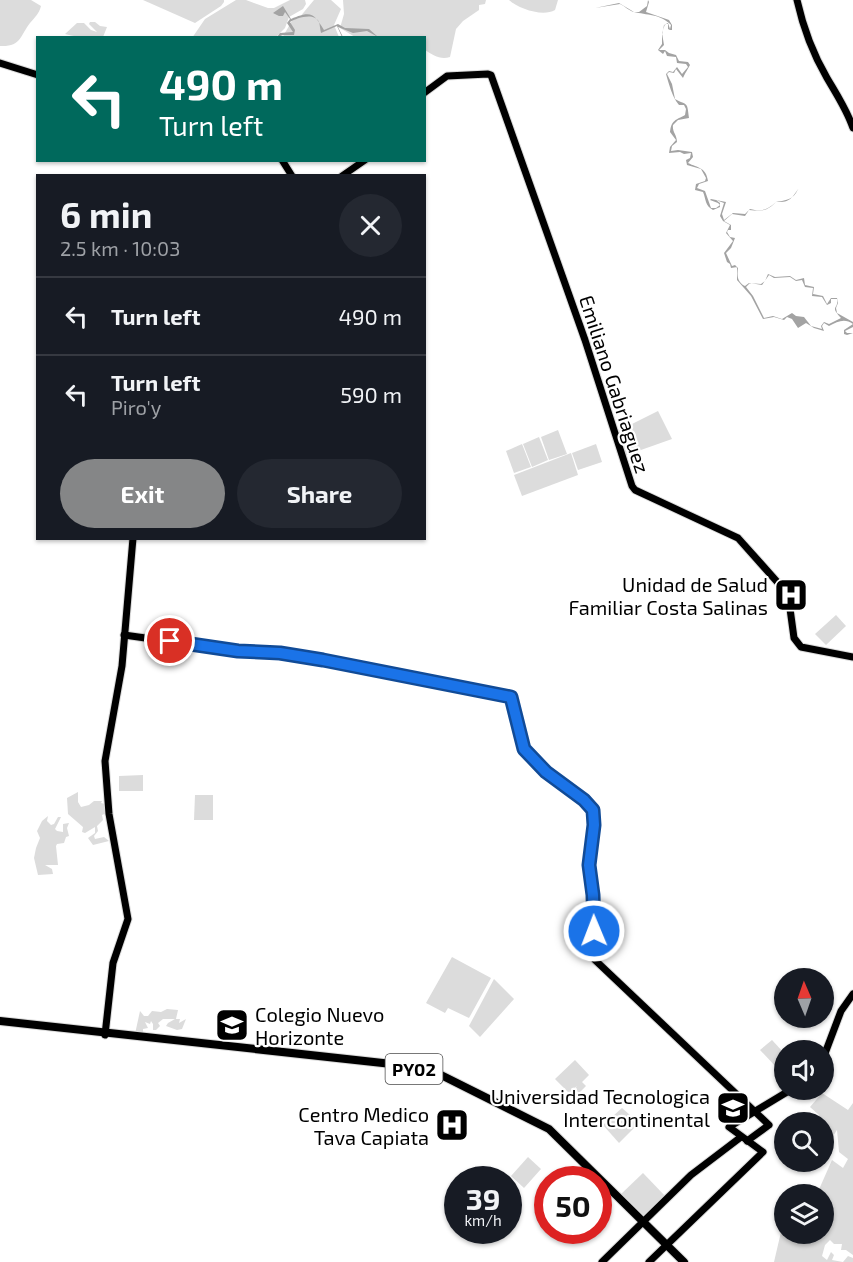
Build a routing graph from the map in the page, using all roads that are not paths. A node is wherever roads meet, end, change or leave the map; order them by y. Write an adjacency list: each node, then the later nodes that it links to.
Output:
1 (797, 0): 5 (main road)
2 (0, 63): 3 (main road)
3 (36, 74)
4 (426, 92): 10 (main road, Emiliano Gabriaguez)
5 (853, 128)
6 (362, 162): 7 (main road)
7 (345, 174)
8 (133, 540): 9 (main road)
9 (124, 635): 13 (main road); 16 (main road)
10 (853, 657)
11 (853, 994): 14 (main road)
12 (0, 1022): 13 (highway, PY02)
13 (105, 1034): 18 (highway, PY02); 20 (highway, PY02)
14 (830, 1040)
15 (774, 1099): 16 (main road)
16 (754, 1110): 17 (main road); 17 (main road)
17 (744, 1139): 20 (main road); 21 (main road)
18 (585, 1166)
19 (612, 1193): 20 (highway, PY02)
20 (643, 1223): 21 (highway, PY02); 22 (main road)
21 (666, 1246): 23 (main road); 24 (highway, PY02)
22 (603, 1262)
23 (649, 1262)
24 (682, 1262)

